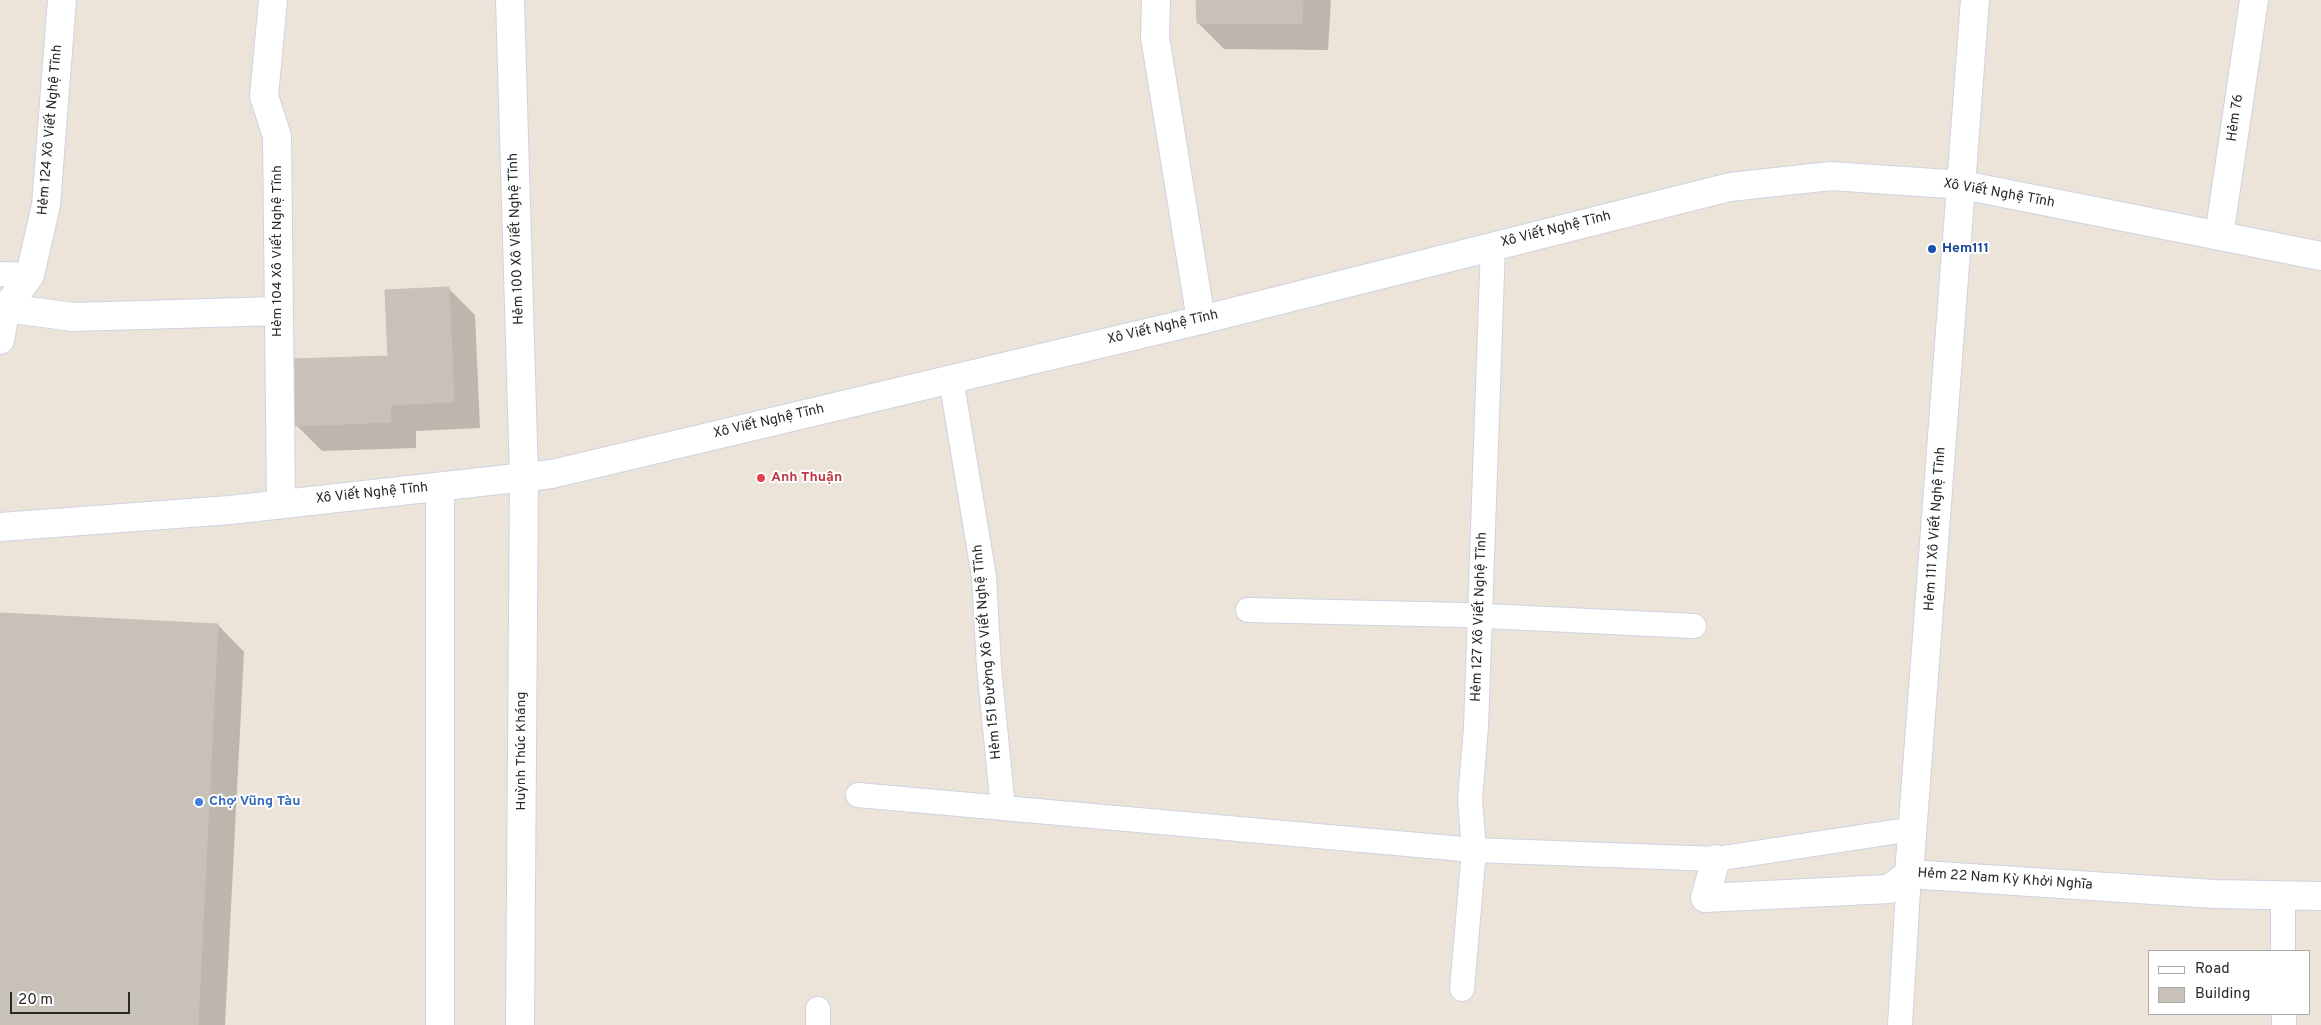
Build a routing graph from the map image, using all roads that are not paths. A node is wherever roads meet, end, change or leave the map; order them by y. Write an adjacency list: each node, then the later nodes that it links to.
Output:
1 (62, 0): 12 (street, Hẻm 124 Xô Viết Nghệ Tĩnh)
2 (273, 0): 14 (street, Hẻm 104 Xô Viết Nghệ Tĩnh)
3 (510, 0): 18 (street, Hẻm 100 Xô Viết Nghệ Tĩnh)
4 (1156, 0): 15 (street)
5 (1975, 0): 7 (street, Hẻm 111 Xô Viết Nghệ Tĩnh)
6 (2254, 0): 8 (street, Hẻm 76)
7 (1963, 185): 8 (street, Xô Viết Nghệ Tĩnh); 9 (street, Xô Viết Nghệ Tĩnh); 27 (street, Hẻm 111 Xô Viết Nghệ Tĩnh)
8 (2219, 236): 10 (street, Xô Viết Nghệ Tĩnh)
9 (1493, 245): 15 (street, Xô Viết Nghệ Tĩnh); 23 (lane, Hẻm 127 Xô Viết Nghệ Tĩnh)
10 (2321, 256)
11 (0, 274): 12 (lane)
12 (30, 275): 13 (street, Hẻm 124 Xô Viết Nghệ Tĩnh)
13 (6, 308): 14 (street); 16 (street, Hẻm 124 Xô Viết Nghệ Tĩnh)
14 (278, 311): 20 (street, Hẻm 104 Xô Viết Nghệ Tĩnh)
15 (1201, 320): 17 (street, Xô Viết Nghệ Tĩnh)
16 (0, 340)
17 (951, 379): 18 (street, Xô Viết Nghệ Tĩnh); 26 (lane, Hẻm 151 Đường Xô Viết Nghệ Tĩnh)
18 (524, 477): 19 (street, Xô Viết Nghệ Tĩnh); 36 (street, Huỳnh Thúc Kháng)
19 (440, 487): 20 (street, Xô Viết Nghệ Tĩnh); 35 (street)
20 (281, 504): 21 (street, Xô Viết Nghệ Tĩnh)
21 (0, 528)
22 (1248, 610): 23 (lane)
23 (1480, 616): 24 (lane); 28 (lane, Hẻm 127 Xô Viết Nghệ Tĩnh)
24 (1694, 626)
25 (858, 795): 26 (lane)
26 (1003, 808): 28 (lane)
27 (1913, 829): 29 (lane); 30 (street, Hẻm 111 Xô Viết Nghệ Tĩnh)
28 (1474, 850): 29 (lane); 34 (lane, Hẻm 127 Xô Viết Nghệ Tĩnh)
29 (1716, 859): 30 (street, Hẻm 22 Nam Kỳ Khởi Nghĩa)
30 (1909, 874): 31 (street, Hẻm 22 Nam Kỳ Khởi Nghĩa); 37 (lane)
31 (2283, 895): 32 (street, Hẻm 22 Nam Kỳ Khởi Nghĩa); 33 (lane)
32 (2321, 896)
33 (2283, 950)
34 (1462, 989)
35 (440, 1025)
36 (520, 1025)
37 (1900, 1025)

